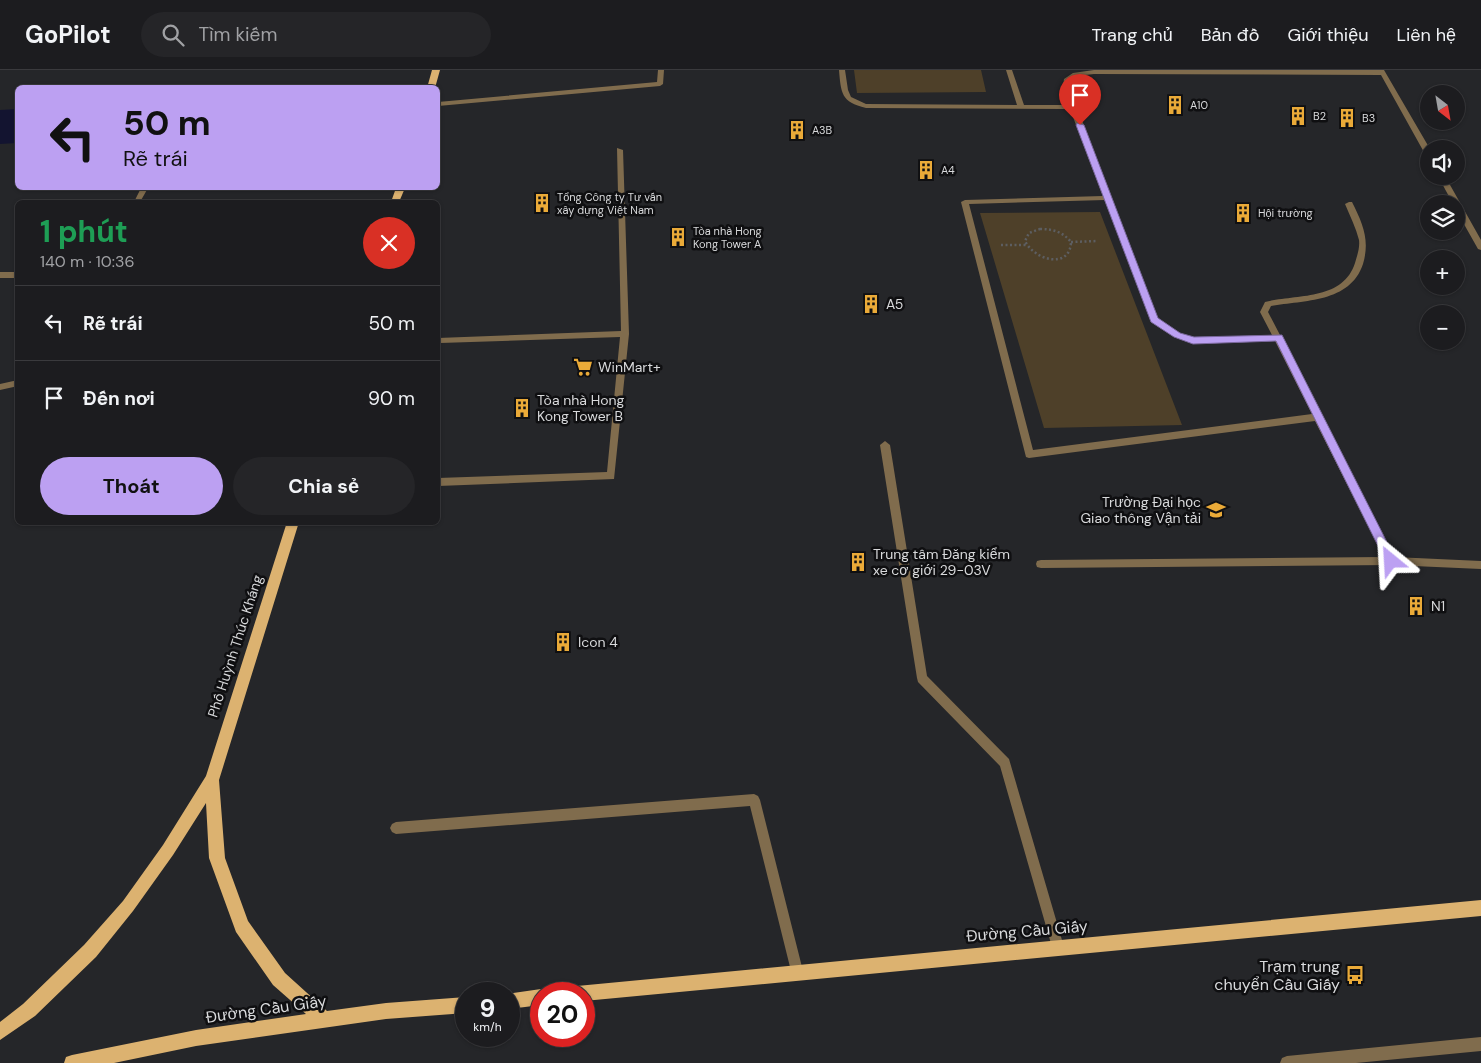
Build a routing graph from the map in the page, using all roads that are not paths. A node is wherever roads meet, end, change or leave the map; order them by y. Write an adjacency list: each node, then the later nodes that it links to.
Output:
1 (436, 70): 6 (main road)
2 (661, 70): 7 (lane)
3 (842, 70): 8 (lane)
4 (1009, 70): 8 (lane)
5 (1382, 71): 9 (lane); 10 (lane)
6 (432, 85)
7 (440, 104)
8 (1021, 106): 9 (lane)
9 (1073, 107): 13 (lane)
10 (1421, 140)
11 (619, 150): 18 (lane)
12 (1446, 185): 15 (lane)
13 (1106, 198): 19 (lane); 23 (lane)
14 (1349, 204): 19 (lane)
15 (1481, 247)
16 (15, 274): 17 (lane)
17 (0, 275)
18 (625, 334): 20 (lane); 25 (lane)
19 (1278, 338): 23 (lane)
20 (440, 342)
21 (15, 384): 22 (lane)
22 (0, 387)
23 (1319, 417): 27 (lane)
24 (884, 445): 33 (lane)
25 (440, 482)
26 (292, 525): 30 (main road, Phố Huỳnh Thúc Kháng)
27 (1391, 561): 28 (lane); 29 (lane)
28 (1041, 564)
29 (1481, 565)
30 (212, 780): 37 (main road, Phố Huỳnh Thúc Kháng); 38 (main road, Phố Huỳnh Thúc Kháng)
31 (396, 828): 34 (lane)
32 (1481, 908): 33 (main road, Đường Cầu Giấy)
33 (1058, 946): 34 (main road, Đường Cầu Giấy)
34 (797, 971): 35 (main road, Đường Cầu Giấy)
35 (595, 992)
36 (455, 1006): 37 (main road, Đường Cầu Giấy)
37 (325, 1020): 40 (main road, Đường Cầu Giấy)
38 (0, 1032)
39 (1481, 1044): 41 (lane)
40 (72, 1063)
41 (1287, 1063)

